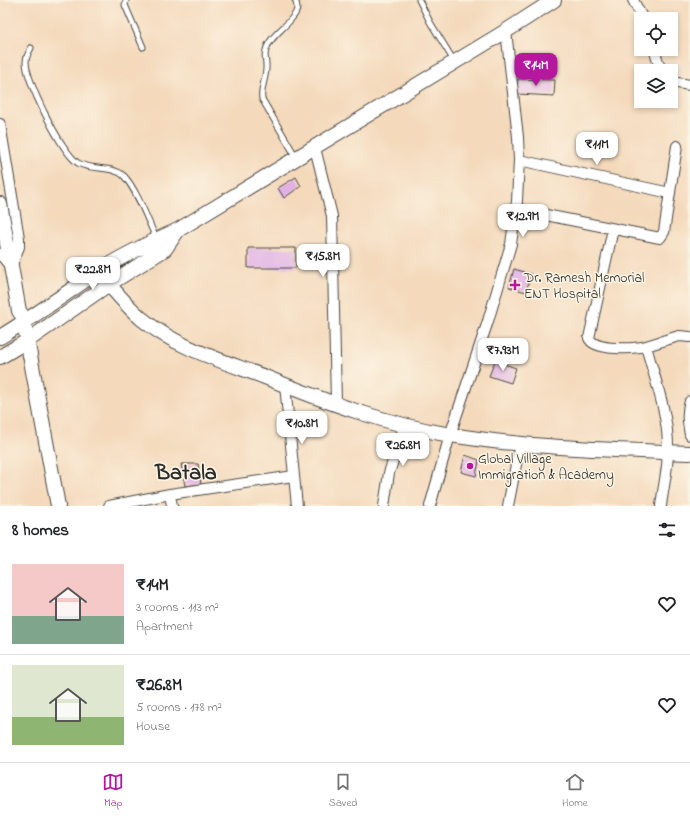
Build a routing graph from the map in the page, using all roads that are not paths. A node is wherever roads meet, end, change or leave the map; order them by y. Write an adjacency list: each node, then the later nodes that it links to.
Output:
1 (126, 0): 8 (lane)
2 (295, 0): 16 (lane)
3 (419, 0): 10 (lane)
4 (554, 0): 7 (main road)
5 (633, 0): 6 (street)
6 (639, 12)
7 (506, 31): 10 (main road); 17 (street)
8 (143, 47)
9 (31, 48): 23 (lane)
10 (454, 62): 16 (main road)
11 (678, 83): 12 (street)
12 (690, 85)
13 (0, 124): 25 (street)
14 (677, 146): 18 (street)
15 (316, 152): 36 (street)
16 (296, 158): 22 (main road)
17 (519, 160): 18 (street); 20 (street)
18 (670, 193): 21 (street)
19 (0, 204): 25 (main road)
20 (516, 209): 21 (street); 38 (street)
21 (613, 229): 32 (street)
22 (178, 230): 23 (main road); 27 (main road)
23 (156, 239): 26 (main road)
24 (0, 254): 25 (street)
25 (12, 267): 28 (main road)
26 (98, 272): 27 (main road); 28 (main road)
27 (109, 284): 31 (main road); 34 (main road)
28 (20, 320): 29 (main road); 31 (main road)
29 (0, 337)
30 (690, 337): 32 (street)
31 (24, 343): 33 (main road); 45 (main road); 46 (main road)
32 (646, 346): 41 (street)
33 (0, 357)
34 (285, 385): 36 (main road); 43 (street)
35 (690, 401): 39 (street)
36 (336, 403): 37 (main road)
37 (405, 424): 38 (main road); 50 (street)
38 (450, 435): 40 (main road); 51 (street)
39 (690, 435)
40 (520, 444): 41 (main road); 52 (street)
41 (668, 452): 42 (main road); 53 (street)
42 (690, 453)
43 (294, 476): 44 (street); 49 (street)
44 (170, 494): 47 (street); 48 (street)
45 (50, 506)
46 (58, 506)
47 (109, 506)
48 (172, 506)
49 (297, 506)
50 (384, 506)
51 (430, 506)
52 (508, 506)
53 (661, 506)

